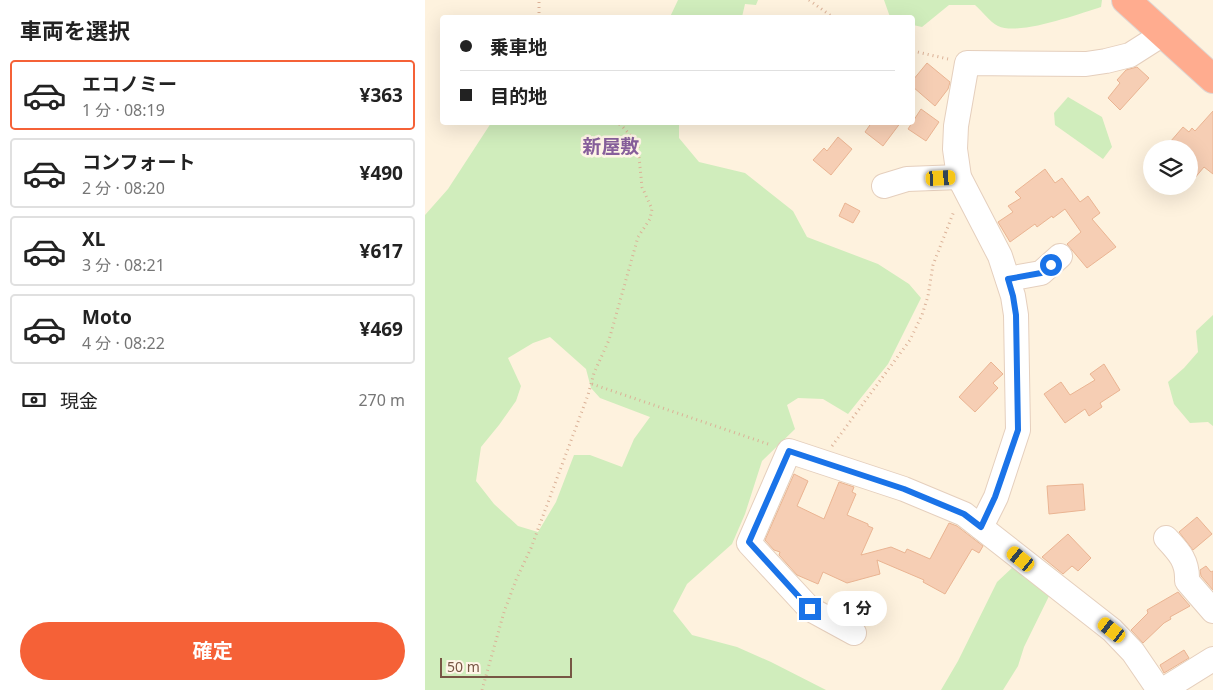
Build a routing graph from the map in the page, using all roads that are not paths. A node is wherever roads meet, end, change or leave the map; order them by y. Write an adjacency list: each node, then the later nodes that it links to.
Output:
1 (1126, 0): 2 (highway)
2 (1163, 34): 3 (highway); 4 (street)
3 (1213, 79)
4 (960, 180): 5 (street); 7 (street)
5 (884, 186)
6 (1060, 256): 7 (street)
7 (1008, 279): 8 (street)
8 (981, 527): 11 (street); 13 (street)
9 (1166, 538): 10 (street)
10 (1213, 611)
11 (854, 633)
12 (1213, 660): 14 (street)
13 (1159, 690)
14 (1163, 690)

